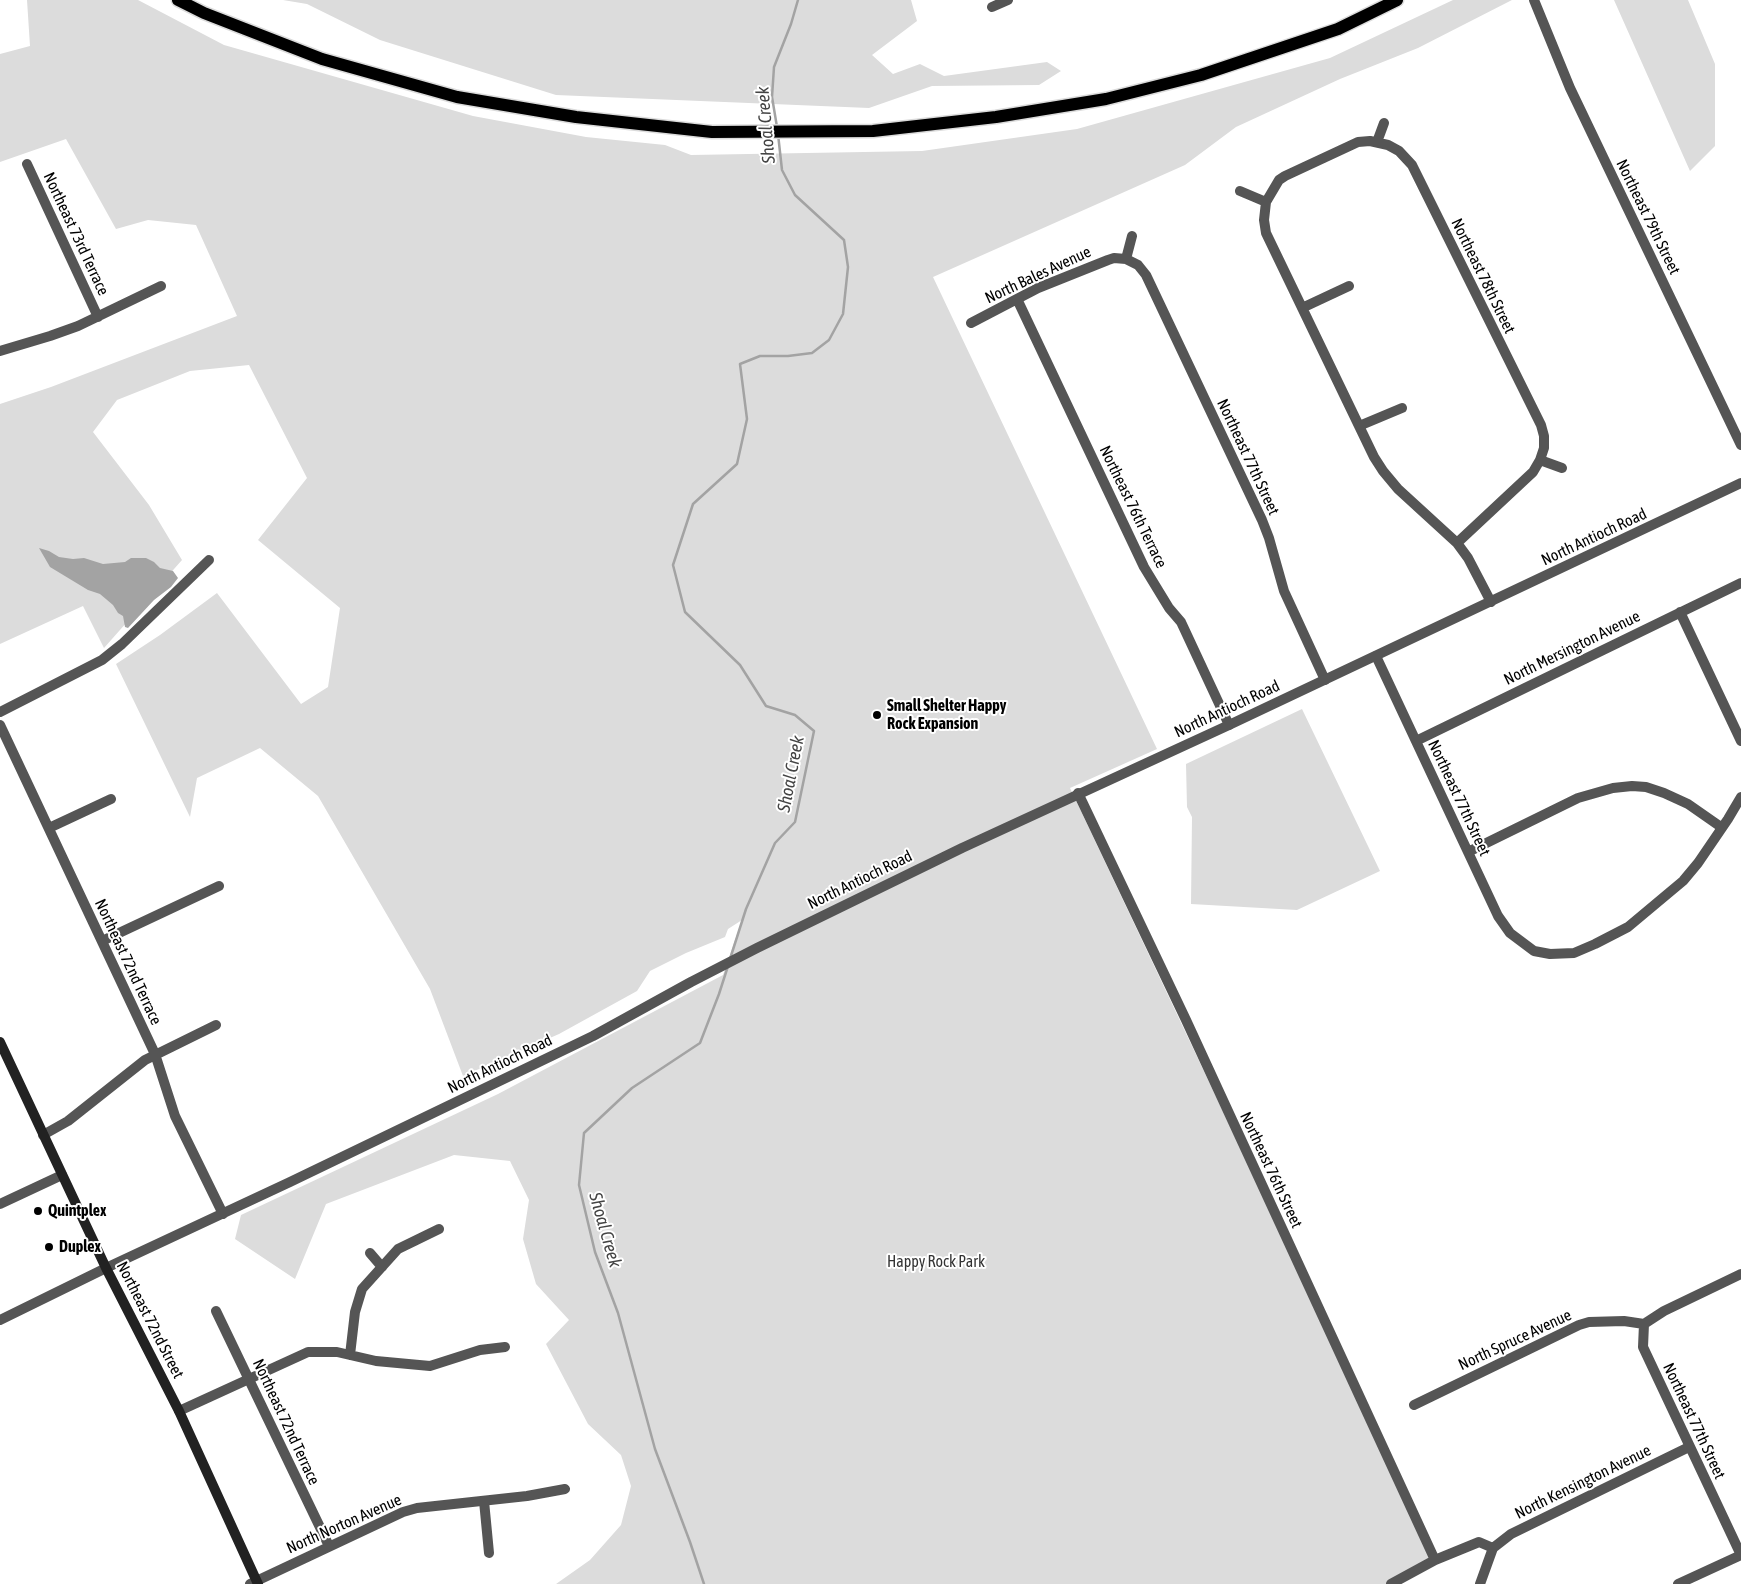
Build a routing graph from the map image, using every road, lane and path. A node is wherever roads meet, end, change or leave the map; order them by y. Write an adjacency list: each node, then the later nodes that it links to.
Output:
1 (178, 0): 3 (main road)
2 (1008, 0): 5 (street)
3 (1397, 0)
4 (1534, 0): 22 (street, Northeast 79th Street)
5 (992, 7)
6 (1384, 123): 7 (street)
7 (1377, 142): 10 (street, Northeast 78th Street); 23 (street, Northeast 78th Street)
8 (27, 164): 17 (street, Northeast 73rd Terrace)
9 (1240, 191): 10 (street)
10 (1266, 202): 16 (street)
11 (1132, 236): 12 (street)
12 (1126, 259): 15 (street, North Bales Avenue); 32 (street, Northeast 77th Street)
13 (161, 286): 17 (street)
14 (1349, 286): 16 (street)
15 (1017, 299): 18 (street, North Bales Avenue); 35 (street, Northeast 76th Terrace)
16 (1302, 308): 21 (street)
17 (98, 317): 19 (street)
18 (971, 323)
19 (0, 351)
20 (1402, 408): 21 (street)
21 (1359, 426): 26 (street)
22 (1741, 445)
23 (1540, 460): 24 (street); 26 (street, Northeast 78th Street)
24 (1562, 468)
25 (1741, 483): 29 (street, North Antioch Road)
26 (1457, 543): 29 (street)
27 (210, 560): 33 (street)
28 (1741, 583): 30 (street, North Mersington Avenue)
29 (1491, 602): 31 (street, North Antioch Road)
30 (1680, 612): 36 (street, North Mersington Avenue); 37 (street)
31 (1376, 656): 32 (street, North Antioch Road); 36 (street, Northeast 77th Street)
32 (1325, 680): 35 (street, North Antioch Road)
33 (0, 712)
34 (0, 725): 41 (street, Northeast 72nd Terrace)
35 (1229, 725): 38 (street, North Antioch Road)
36 (1416, 741): 43 (street, Northeast 77th Street)
37 (1741, 741)
38 (1078, 793): 52 (street, North Antioch Road); 73 (street, Northeast 76th Street)
39 (1741, 797): 42 (street)
40 (111, 799): 41 (street)
41 (49, 828): 45 (street, Northeast 72nd Terrace)
42 (1721, 828): 43 (street); 43 (street, Northeast 77th Street)
43 (1468, 852)
44 (219, 886): 45 (street)
45 (102, 941): 48 (street, Northeast 72nd Terrace)
46 (216, 1025): 48 (street)
47 (0, 1042): 49 (main road, Northeast 72nd Street)
48 (155, 1054): 49 (street); 52 (street, Northeast 72nd Terrace)
49 (43, 1135): 50 (main road, Northeast 72nd Street)
50 (62, 1175): 51 (street); 56 (main road, Northeast 72nd Street)
51 (0, 1204)
52 (222, 1214): 56 (street, North Antioch Road)
53 (440, 1229): 55 (street)
54 (370, 1253): 55 (street)
55 (382, 1267): 62 (street)
56 (106, 1268): 59 (street, North Antioch Road); 65 (main road, Northeast 72nd Street)
57 (1741, 1274): 60 (street)
58 (216, 1311): 63 (street, Northeast 72nd Terrace)
59 (0, 1320)
60 (1644, 1324): 64 (street, North Spruce Avenue); 66 (street, Northeast 77th Street)
61 (505, 1346): 62 (street)
62 (350, 1355): 63 (street)
63 (249, 1378): 65 (street); 69 (street, Northeast 72nd Terrace)
64 (1414, 1404)
65 (179, 1411): 74 (main road, Northeast 72nd Street)
66 (1689, 1447): 70 (street, North Kensington Avenue); 72 (street, Northeast 77th Street)
67 (565, 1489): 68 (street, North Norton Avenue)
68 (484, 1501): 69 (street, North Norton Avenue); 71 (street)
69 (328, 1546): 74 (street, North Norton Avenue)
70 (1492, 1548): 73 (street); 76 (street)
71 (489, 1553)
72 (1741, 1555): 77 (street)
73 (1435, 1560): 75 (street)
74 (254, 1583)
75 (1390, 1584)
76 (1480, 1584)
77 (1678, 1584)

